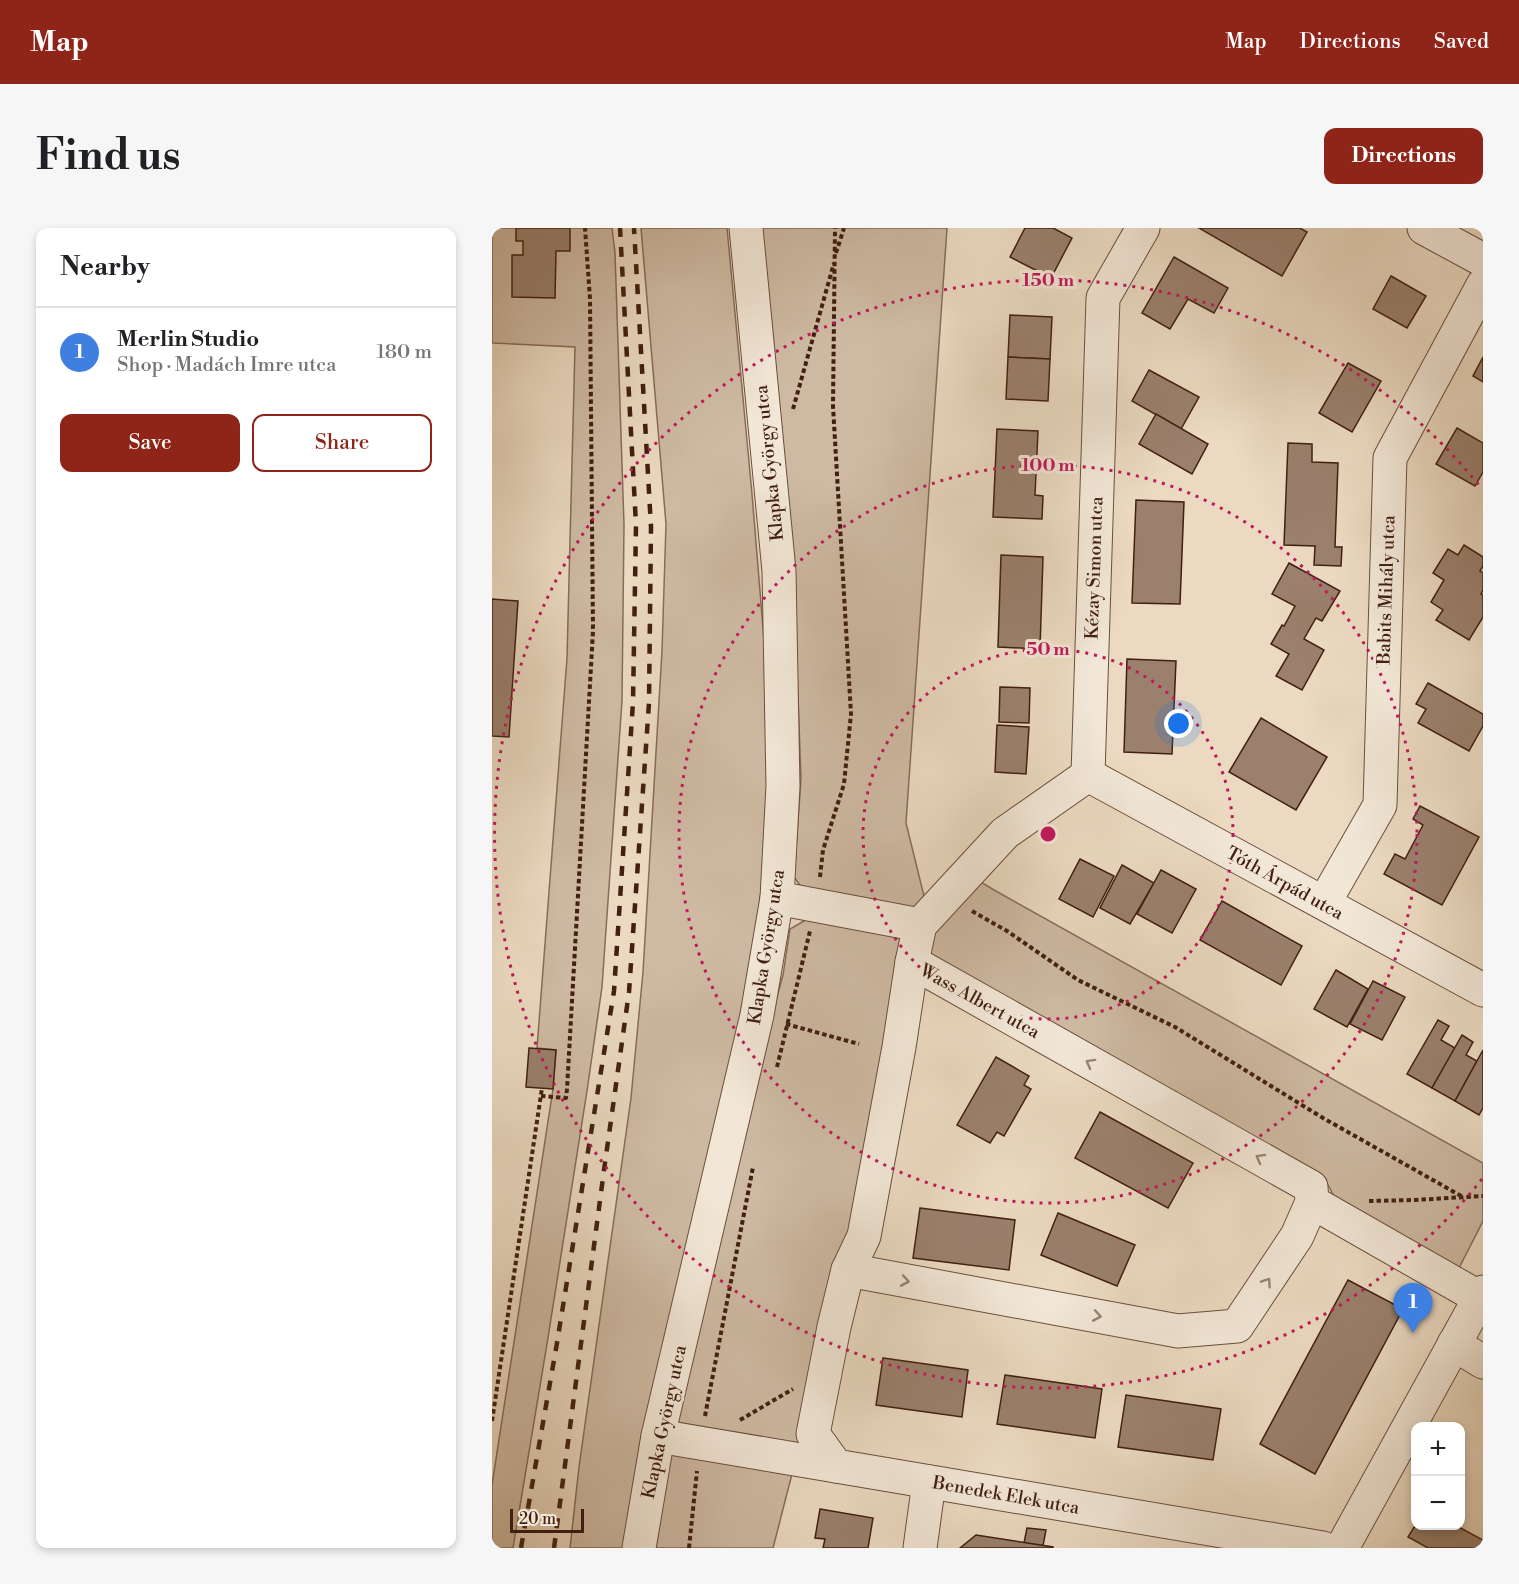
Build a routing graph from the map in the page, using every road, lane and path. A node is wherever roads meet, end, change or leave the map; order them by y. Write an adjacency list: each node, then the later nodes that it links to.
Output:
1 (585, 228): 19 (path)
2 (746, 228): 11 (street, Klapka György utca)
3 (844, 228): 8 (path)
4 (1143, 228): 9 (street, Kézay Simon utca)
5 (1425, 228): 6 (street)
6 (1483, 260)
7 (1483, 285): 12 (street, Babits Mihály utca)
8 (790, 419)
9 (1088, 775): 10 (street); 12 (street, Tóth Árpád utca)
10 (946, 897): 13 (street); 21 (path)
11 (777, 898): 13 (street); 16 (street, Klapka György utca)
12 (1324, 903): 15 (street, Tóth Árpád utca)
13 (920, 925): 14 (street)
14 (912, 962): 23 (street, Wass Albert utca, one-way to 14); 24 (street, Wass Albert utca)
15 (1483, 990)
16 (757, 1015): 17 (path); 31 (street, Klapka György utca)
17 (859, 1044)
18 (542, 1088): 19 (path)
19 (540, 1096): 29 (path)
20 (1483, 1196): 21 (path)
21 (1463, 1197): 22 (path)
22 (1369, 1201)
23 (1312, 1202): 24 (street, one-way to 23); 25 (street, Wass Albert utca)
24 (848, 1270): 28 (street, Wass Albert utca)
25 (1481, 1295): 26 (street)
26 (1454, 1344): 27 (street); 37 (street)
27 (1483, 1362)
28 (825, 1371): 30 (path); 32 (street)
29 (492, 1421)
30 (738, 1421)
31 (658, 1436): 32 (street, Benedek Elek utca); 34 (street, Klapka György utca)
32 (836, 1466): 33 (street, Benedek Elek utca)
33 (929, 1482): 35 (street); 36 (street, Benedek Elek utca)
34 (639, 1548)
35 (920, 1548)
36 (1323, 1548)
37 (1342, 1548)

